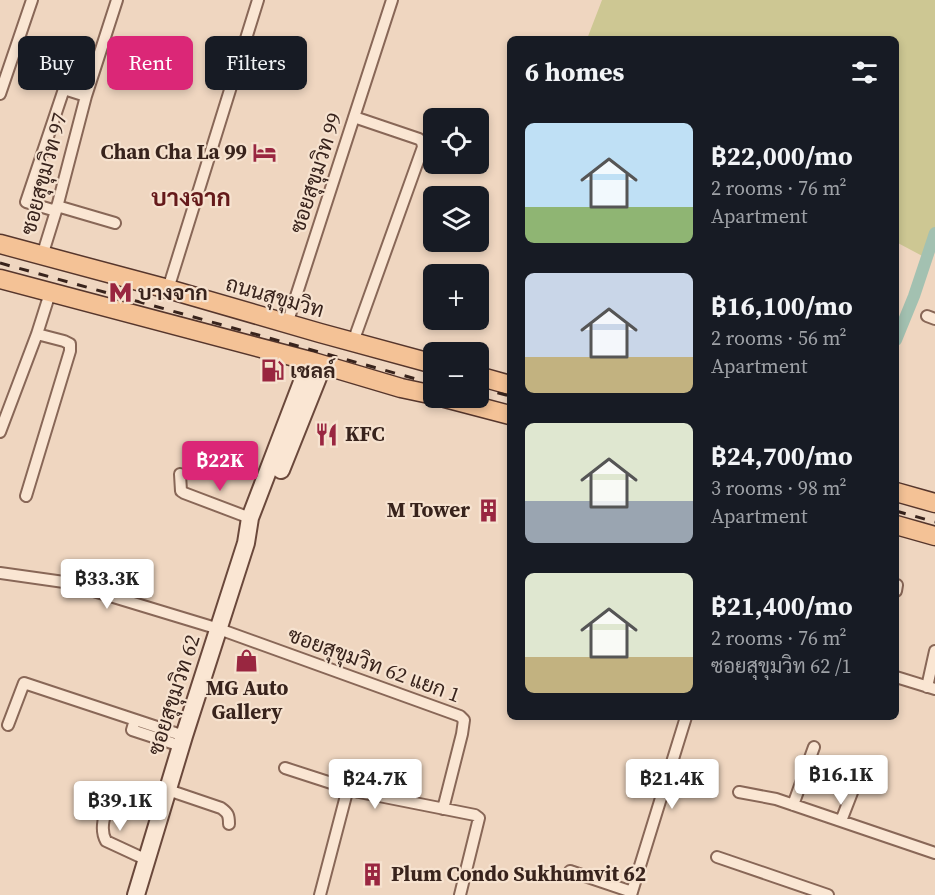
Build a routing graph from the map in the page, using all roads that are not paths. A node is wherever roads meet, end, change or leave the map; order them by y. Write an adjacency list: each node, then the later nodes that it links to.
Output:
1 (32, 0): 5 (street)
2 (117, 0): 6 (street, ซอยสุขุมวิท 97)
3 (258, 0): 13 (street)
4 (392, 0): 7 (street, ซอยสุขุมวิท 99)
5 (0, 94)
6 (86, 96): 8 (street, ซอยสุขุมวิท 97); 8 (street)
7 (354, 117): 15 (street, ซอยสุขุมวิท 99); 18 (street)
8 (56, 209): 9 (street); 11 (street, ซอยสุขุมวิท 97)
9 (115, 223)
10 (0, 244): 11 (main road, ถนนสุขุมวิท)
11 (42, 256): 13 (main road, ถนนสุขุมวิท)
12 (0, 279): 14 (main road)
13 (168, 289): 15 (main road, ถนนสุขุมวิท)
14 (50, 293): 16 (street); 20 (main road)
15 (287, 324): 17 (main road, ถนนสุขุมวิท)
16 (38, 334): 26 (street); 29 (street)
17 (326, 335): 18 (main road, ถนนสุขุมวิท); 20 (main road)
18 (353, 342): 19 (main road, ถนนสุขุมวิท)
19 (423, 361)
20 (317, 363): 23 (main road); 31 (street, ซอยสุขุมวิท 62); 34 (street, ซอยสุขุมวิท 62)
21 (489, 379): 22 (main road)
22 (507, 384)
23 (423, 393)
24 (483, 408): 25 (main road)
25 (507, 414)
26 (0, 432)
27 (180, 474): 31 (street)
28 (899, 493): 30 (main road)
29 (26, 496)
30 (935, 503)
31 (250, 518): 34 (street, ซอยสุขุมวิท 62)
32 (899, 526): 33 (main road)
33 (935, 536)
34 (246, 543): 36 (street, ซอยสุขุมวิท 62)
35 (0, 573): 36 (street)
36 (219, 628): 42 (street, ซอยสุขุมวิท 62); 51 (street, ซอยสุขุมวิท 62 แยก 1)
37 (935, 651): 39 (street)
38 (899, 678): 39 (street)
39 (931, 688)
40 (685, 720): 58 (street)
41 (8, 724): 42 (street)
42 (182, 741): 47 (street, ซอยสุขุมวิท 62)
43 (814, 747): 50 (street)
44 (285, 768): 46 (street)
45 (858, 777): 52 (street)
46 (348, 789): 51 (street); 60 (street)
47 (168, 790): 53 (street); 56 (street, ซอยสุขุมวิท 62)
48 (739, 792): 50 (street)
49 (112, 794): 56 (street)
50 (793, 805): 52 (street)
51 (443, 809): 61 (street)
52 (841, 821): 54 (street)
53 (229, 824)
54 (935, 853)
55 (717, 857): 62 (street)
56 (147, 860): 59 (street, ซอยสุขุมวิท 62)
57 (570, 871): 58 (street)
58 (631, 893)
59 (136, 895)
60 (320, 895)
61 (460, 895)
62 (828, 895)

